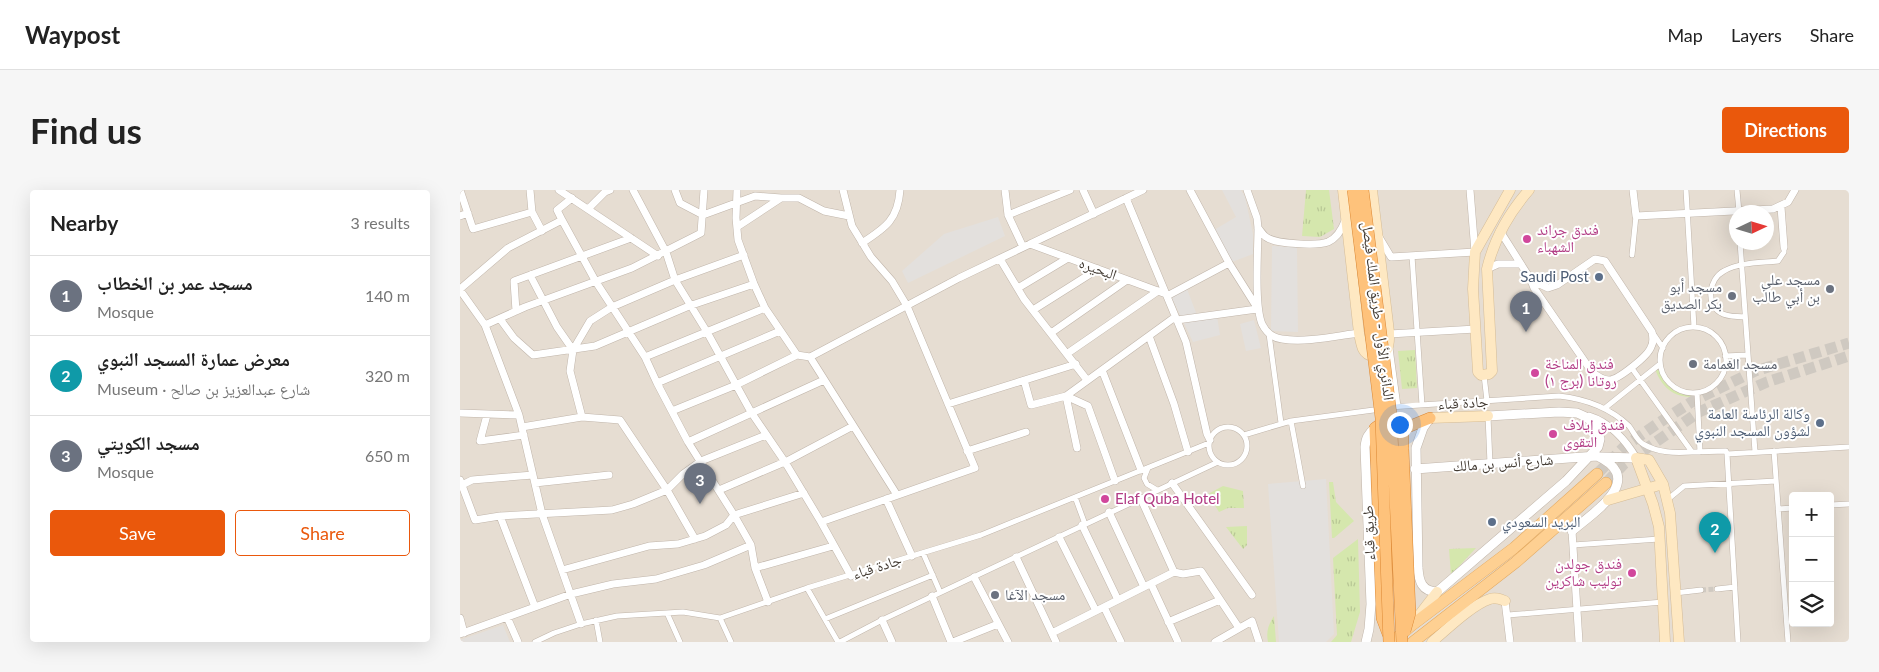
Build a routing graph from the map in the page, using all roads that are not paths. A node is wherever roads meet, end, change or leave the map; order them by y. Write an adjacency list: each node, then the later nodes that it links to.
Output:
1 (460, 190): 40 (street)
2 (530, 190): 38 (street)
3 (559, 190): 29 (street)
4 (633, 190): 60 (street)
5 (674, 190): 42 (street)
6 (704, 190): 42 (street)
7 (736, 190): 33 (street)
8 (794, 190): 31 (street)
9 (843, 190): 46 (street)
10 (900, 190): 56 (street)
11 (1005, 190): 44 (street)
12 (1070, 190): 44 (street)
13 (1083, 190): 43 (street)
14 (1143, 190): 32 (street)
15 (1190, 190): 69 (street)
16 (1247, 190): 51 (street)
17 (1343, 190): 48 (main road)
18 (1353, 190): 259 (highway, الدائري الأول - طريق الملك فيصل, bridge)
19 (1363, 190): 259 (highway, الدائري الأول - طريق الملك فيصل, bridge)
20 (1372, 190): 54 (main road)
21 (1470, 190): 61 (street)
22 (1510, 190): 61 (main road)
23 (1528, 190): 53 (main road)
24 (1633, 190): 47 (street)
25 (1686, 190): 41 (street)
26 (1737, 190): 34 (street)
27 (1795, 190): 35 (street)
28 (607, 191): 36 (street)
29 (572, 198): 36 (street); 49 (street)
30 (781, 198): 31 (street); 33 (street); 50 (street)
31 (799, 198): 46 (street)
32 (1126, 198): 43 (street); 83 (street)
33 (736, 204): 42 (street); 50 (street)
34 (1738, 205)
35 (1780, 207): 37 (street); 58 (street)
36 (588, 208): 55 (street)
37 (1774, 209)
38 (532, 212): 40 (street); 52 (street)
39 (1729, 212): 41 (street)
40 (468, 213): 45 (street)
41 (1687, 213): 47 (street); 96 (street)
42 (703, 214): 60 (street)
43 (1094, 214): 57 (street)
44 (1008, 215): 57 (street)
45 (460, 216)
46 (849, 216): 56 (street)
47 (1636, 216): 63 (street)
48 (1346, 218): 51 (street); 103 (main road)
49 (562, 220): 52 (street); 64 (street)
50 (737, 227): 62 (street)
51 (1258, 228): 90 (street)
52 (542, 231): 81 (street)
53 (1500, 231): 70 (street); 73 (main road)
54 (1377, 235): 66 (street); 107 (main road)
55 (631, 238): 64 (street); 65 (street)
56 (862, 243): 86 (street)
57 (1027, 246): 67 (street, البحيره); 68 (street)
58 (1784, 247): 71 (street)
59 (1741, 250): 71 (street)
60 (666, 252): 65 (street); 75 (street)
61 (1475, 252): 66 (street); 97 (main road)
62 (744, 254): 75 (street); 79 (street)
63 (1632, 255)
64 (580, 256): 74 (street); 78 (street)
65 (658, 256): 78 (street)
66 (1412, 256): 104 (street)
67 (1068, 258): 72 (street, البحيره); 80 (street)
68 (1000, 259): 80 (street); 86 (street)
69 (1229, 263): 83 (street); 90 (street)
70 (1520, 264): 73 (street); 77 (street)
71 (1742, 265): 92 (street); 92 (street)
72 (1098, 269): 76 (street, البحيره); 89 (street)
73 (1487, 269): 121 (main road)
74 (530, 275): 84 (street); 91 (street)
75 (675, 280): 85 (street); 87 (street)
76 (1127, 280): 82 (street, البحيره); 102 (street)
77 (1531, 280): 101 (street); 119 (street)
78 (596, 282): 84 (street); 87 (street)
79 (754, 284): 85 (street); 88 (street)
80 (1018, 288): 89 (street)
81 (460, 290): 95 (street)
82 (1158, 291): 83 (street, البحيره); 110 (street)
83 (1166, 295): 94 (street)
84 (543, 301): 91 (street); 109 (street)
85 (690, 306): 98 (street); 100 (street)
86 (907, 306): 114 (street); 131 (street)
87 (612, 307): 98 (street); 109 (street)
88 (765, 308): 99 (street); 100 (street)
89 (1033, 310): 102 (street)
90 (1258, 310): 94 (street); 105 (street)
91 (516, 311): 93 (street)
92 (1744, 317): 112 (street)
93 (500, 319): 95 (street); 109 (street)
94 (1176, 319): 106 (street); 155 (street)
95 (485, 326): 140 (street)
96 (1694, 327): 108 (street); 115 (street)
97 (1476, 329): 104 (street); 121 (main road)
98 (628, 331): 109 (street); 116 (street)
99 (780, 331): 111 (street); 113 (street)
100 (707, 332): 113 (street); 116 (street)
101 (1652, 332): 108 (street); 119 (street)
102 (1052, 333): 110 (street)
103 (1359, 333): 105 (street); 107 (main road)
104 (1418, 333): 107 (street); 132 (street)
105 (1269, 334): 145 (street)
106 (1149, 336): 120 (street); 160 (street)
107 (1392, 337): 133 (street)
108 (1663, 348): 118 (street)
109 (572, 350): 142 (street)
110 (1068, 353): 117 (street)
111 (797, 355): 114 (street); 127 (street)
112 (1748, 355): 115 (street); 163 (street)
113 (720, 356): 126 (street); 127 (street)
114 (810, 356): 123 (street)
115 (1725, 356): 128 (street)
116 (645, 357): 126 (street)
117 (1076, 364): 124 (street); 125 (street)
118 (1660, 364): 122 (street); 128 (street)
119 (1631, 367): 122 (street)
120 (1102, 370): 125 (street); 172 (street)
121 (1484, 375): 130 (street)
122 (1640, 379): 134 (street); 161 (street)
123 (824, 380): 136 (street); 146 (street)
124 (1024, 380): 129 (street); 131 (street)
125 (1087, 380): 129 (street)
126 (657, 383): 135 (street)
127 (736, 385): 135 (street); 136 (street)
128 (1697, 393): 162 (street)
129 (1066, 396): 157 (street); 176 (street)
130 (1487, 401): 132 (street, جادة قباء); 134 (street, جادة قباء)
131 (948, 404): 158 (street)
132 (1422, 405): 133 (street, جادة قباء)
133 (1398, 406): 144 (street, جادة قباء)
134 (1605, 408): 161 (street, جادة قباء)
135 (672, 411): 154 (street)
136 (751, 412): 152 (street); 154 (street)
137 (460, 413): 139 (street)
138 (1577, 413): 141 (street); 165 (street); 166 (street)
139 (486, 415): 140 (street); 151 (street)
140 (519, 415): 147 (street)
141 (1488, 416): 143 (main road); 170 (street)
142 (582, 417): 147 (street); 186 (street)
143 (1430, 418): 149 (highway); 171 (street)
144 (1291, 421): 145 (street, جادة قباء); 184 (street)
145 (1281, 423): 153 (street, جادة قباء)
146 (853, 426): 168 (street); 190 (street)
147 (522, 427): 151 (street)
148 (1375, 428): 149 (highway); 259 (highway); 274 (street, طريق قباء)
149 (1403, 429): 259 (highway, bridge)
150 (1026, 432): 158 (street)
151 (524, 435): 174 (street)
152 (766, 435): 167 (street); 168 (street)
153 (1244, 435): 155 (street); 169 (street)
154 (688, 442): 167 (street)
155 (1210, 442): 160 (street, جادة قباء); 169 (street)
156 (1849, 447): 159 (street)
157 (1077, 448)
158 (967, 451): 190 (street)
159 (1774, 451): 163 (street); 177 (street)
160 (1188, 452): 172 (street, جادة قباء)
161 (1692, 452): 162 (street)
162 (1700, 452): 164 (street)
163 (1755, 452): 164 (street)
164 (1727, 454): 183 (street)
165 (1594, 457): 166 (street, شارع أنس بن مالك); 170 (street, شارع أنس بن مالك); 194 (street); 228 (street)
166 (1636, 458): 182 (main road); 185 (main road)
167 (701, 462): 186 (street); 187 (street)
168 (785, 462): 187 (street); 189 (street)
169 (1218, 462): 179 (street)
170 (1490, 464): 171 (street, شارع أنس بن مالك)
171 (1415, 468): 228 (street)
172 (1144, 469): 176 (street, جادة قباء); 188 (street)
173 (1597, 474): 255 (main road)
174 (533, 475): 178 (street); 181 (street)
175 (609, 475): 178 (street)
176 (1115, 481): 191 (street, جادة قباء)
177 (1776, 481): 183 (street); 199 (street)
178 (535, 483): 201 (street)
179 (1172, 483): 188 (street); 231 (street)
180 (1606, 483): 251 (main road)
181 (460, 484): 203 (street)
182 (1663, 484): 185 (main road); 195 (main road)
183 (1729, 484): 195 (street); 223 (street)
184 (1303, 486)
185 (1648, 488): 194 (main road); 209 (main road)
186 (667, 490): 201 (street); 208 (street)
187 (719, 490): 202 (street)
188 (1157, 490): 193 (street)
189 (804, 493): 202 (street); 204 (street)
190 (897, 495): 192 (street)
191 (1075, 497): 205 (street); 213 (street, جادة قباء)
192 (886, 499): 204 (street); 214 (street)
193 (1141, 499): 200 (street); 218 (street)
194 (1608, 500): 206 (street)
195 (1667, 500): 229 (main road)
196 (1849, 504): 197 (street)
197 (1834, 505)
198 (1789, 508): 199 (street)
199 (1778, 509): 281 (street)
200 (1109, 512): 205 (street); 222 (street)
201 (542, 514): 203 (street); 217 (street)
202 (734, 515): 208 (street); 211 (street)
203 (500, 516): 238 (street)
204 (821, 522): 212 (street)
205 (1084, 524): 207 (street); 233 (street)
206 (1572, 531): 210 (street)
207 (1059, 537): 215 (street); 241 (street)
208 (695, 539): 217 (street)
209 (1659, 539): 210 (street); 237 (main road)
210 (1572, 545): 240 (street)
211 (751, 546): 216 (street); 230 (street)
212 (833, 546): 216 (street); 220 (street)
213 (923, 553): 214 (street, جادة قباء); 219 (street)
214 (912, 556): 220 (street, جادة قباء)
215 (1016, 557): 221 (street); 257 (street)
216 (755, 568): 236 (street)
217 (562, 570): 230 (street)
218 (1174, 572): 222 (street); 234 (street)
219 (933, 575): 227 (street); 248 (street)
220 (851, 576): 224 (street, جادة قباء)
221 (974, 577): 227 (street); 254 (street)
222 (1147, 585): 233 (street); 252 (street)
223 (1735, 587): 225 (street); 280 (street)
224 (807, 588): 236 (street, جادة قباء); 248 (street)
225 (1717, 589)
226 (1701, 590): 229 (street)
227 (940, 592): 232 (street)
228 (1437, 592): 255 (main road)
229 (1676, 593): 279 (main road)
230 (571, 594): 238 (street); 253 (street)
231 (1252, 595)
232 (932, 596): 250 (street); 267 (street)
233 (1118, 600): 239 (street)
234 (1220, 600): 252 (street); 256 (street)
235 (1505, 601): 243 (street); 244 (main road)
236 (768, 602): 247 (street, جادة قباء)
237 (1663, 602): 240 (street); 278 (main road)
238 (535, 607): 245 (street)
239 (1104, 607): 241 (street); 270 (street)
240 (1577, 609): 243 (street); 277 (street)
241 (1096, 611): 257 (street)
242 (667, 613): 247 (street, جادة قباء); 249 (street, جادة قباء); 263 (street)
243 (1508, 615): 276 (street)
244 (1463, 616): 251 (main road); 275 (main road)
245 (507, 617): 258 (street); 260 (street)
246 (460, 618): 258 (street)
247 (720, 618): 264 (street)
248 (825, 619): 265 (street)
249 (596, 620): 253 (street, جادة قباء); 262 (street)
250 (882, 620): 265 (street); 266 (street)
251 (1440, 620): 259 (main road); 275 (main road)
252 (1168, 622): 271 (street)
253 (581, 624): 261 (street, جادة قباء)
254 (998, 624): 267 (street); 268 (street)
255 (1412, 625): 259 (main road)
256 (1239, 628): 272 (street); 273 (street)
257 (1052, 633): 269 (street)
258 (462, 634)
259 (1398, 641)
260 (518, 642)
261 (535, 642)
262 (600, 642)
263 (680, 642)
264 (731, 642)
265 (839, 642)
266 (892, 642)
267 (952, 642)
268 (1008, 642)
269 (1056, 642)
270 (1121, 642)
271 (1178, 642)
272 (1216, 642)
273 (1259, 642)
274 (1366, 642)
275 (1432, 642)
276 (1510, 642)
277 (1579, 642)
278 (1665, 642)
279 (1678, 642)
280 (1738, 642)
281 (1788, 642)

